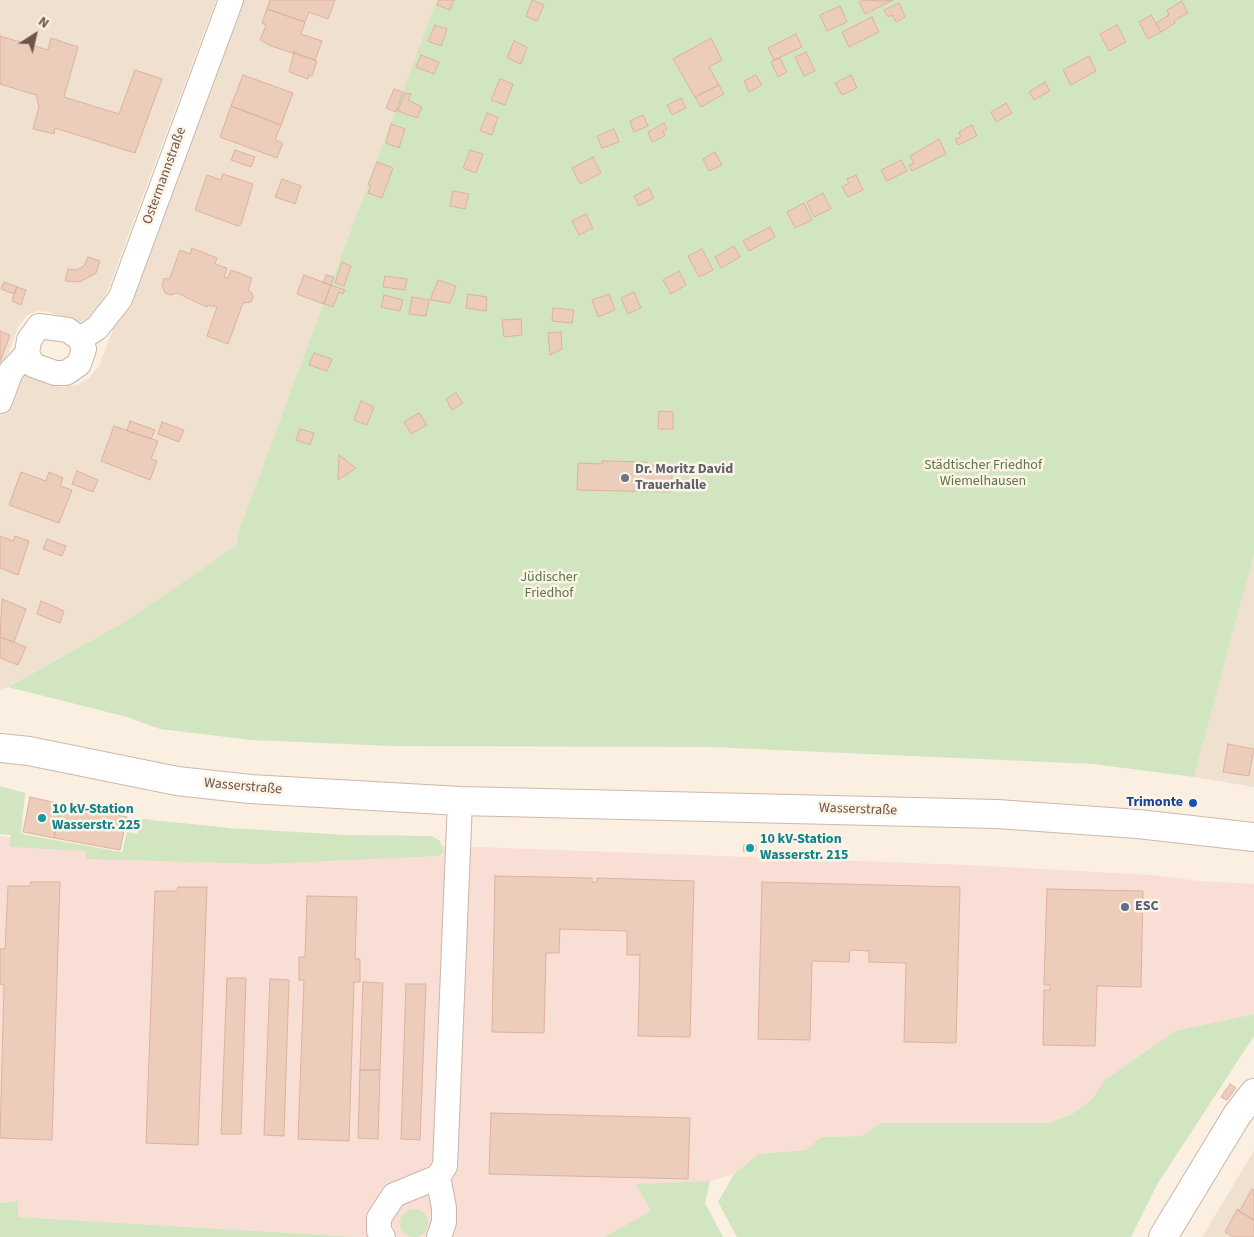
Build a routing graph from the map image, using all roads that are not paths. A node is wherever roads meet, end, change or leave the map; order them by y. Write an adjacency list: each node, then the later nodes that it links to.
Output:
1 (231, 0): 2 (street, Ostermannstraße)
2 (80, 339): 3 (street); 3 (street)
3 (27, 354): 4 (street)
4 (0, 401)
5 (0, 734): 7 (main road, Wasserstraße)
6 (0, 748): 7 (main road, Wasserstraße)
7 (29, 751): 8 (main road, Wasserstraße)
8 (460, 800): 9 (main road, Wasserstraße); 11 (street)
9 (1254, 837)
10 (1254, 1093): 14 (main road)
11 (438, 1177): 12 (street); 13 (street)
12 (383, 1237)
13 (439, 1237)
14 (1163, 1237)

